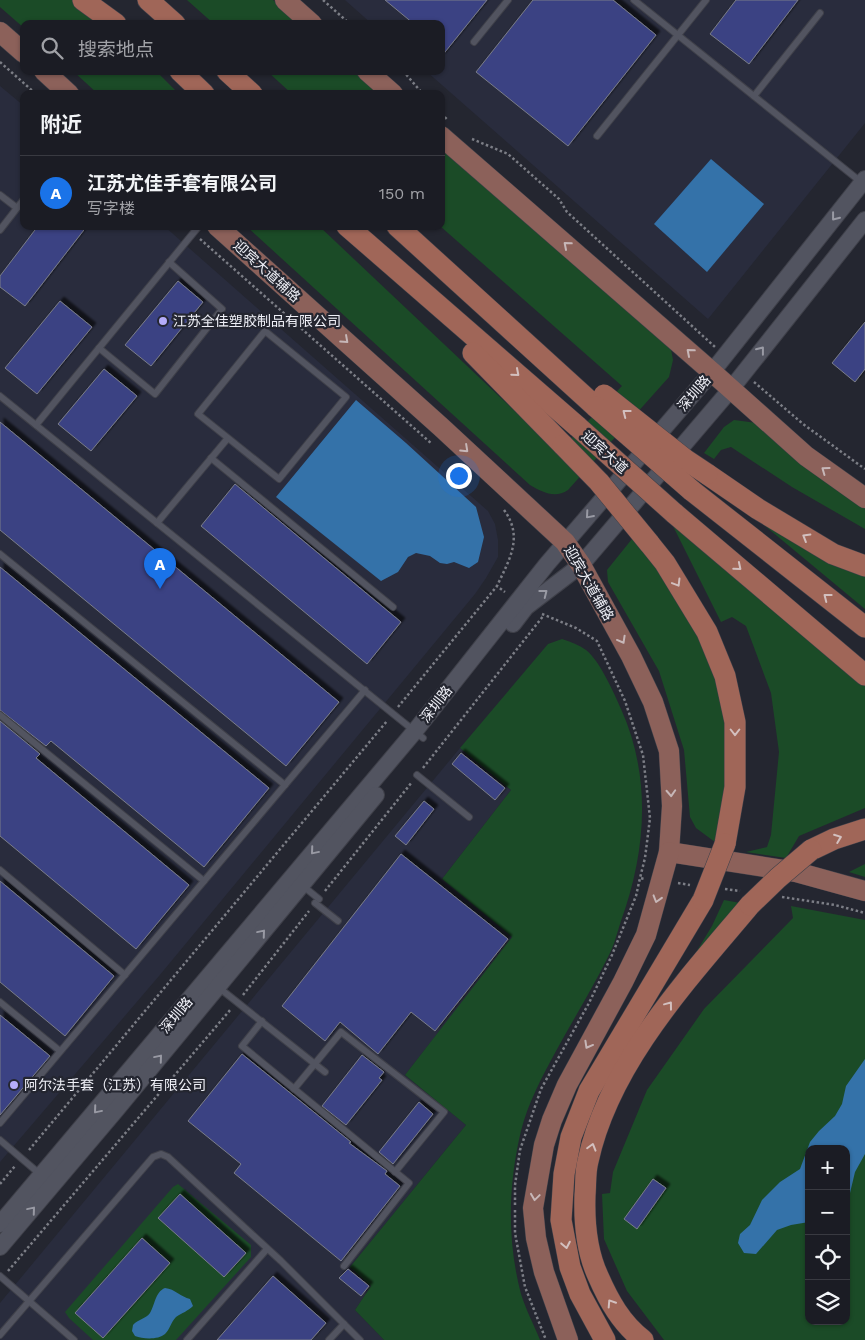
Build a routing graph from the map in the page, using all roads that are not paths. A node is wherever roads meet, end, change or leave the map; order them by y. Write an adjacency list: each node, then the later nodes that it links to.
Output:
1 (83, 0): 9 (highway)
2 (100, 0): 10 (highway)
3 (149, 0): 11 (highway)
4 (285, 0): 12 (main road)
5 (508, 0): 15 (lane)
6 (634, 0): 14 (lane)
7 (706, 0): 14 (lane)
8 (820, 13): 25 (lane)
9 (110, 20)
10 (122, 20)
11 (171, 20)
12 (308, 20)
13 (0, 32): 16 (main road)
14 (678, 35): 25 (lane); 27 (lane)
15 (474, 42)
16 (20, 50)
17 (48, 75): 21 (main road)
18 (184, 75): 22 (highway)
19 (231, 75): 23 (highway)
20 (372, 75): 24 (main road)
21 (65, 90)
22 (200, 90)
23 (248, 90)
24 (388, 90)
25 (754, 96): 28 (lane)
26 (446, 129): 41 (main road, one-way to 26)
27 (597, 136)
28 (864, 181): 41 (street, 深圳路, one-way to 41)
29 (0, 195): 31 (lane)
30 (20, 204): 31 (lane)
31 (17, 208): 33 (lane)
32 (865, 220): 42 (street, 深圳路, one-way to 32)
33 (0, 230)
34 (196, 230): 39 (lane)
35 (221, 230): 50 (main road, 迎宾大道辅路, one-way to 50)
36 (351, 230): 38 (highway, 迎宾大道)
37 (401, 230): 44 (highway, 迎宾大道)
38 (368, 246): 56 (highway, 迎宾大道, one-way to 56, bridge); 95 (highway, one-way to 95, bridge)
39 (170, 262): 40 (lane); 40 (lane)
40 (99, 348): 45 (lane)
41 (712, 372): 42 (main road); 50 (street, 深圳路, one-way to 50)
42 (731, 389): 48 (main road, one-way to 42); 52 (street, 深圳路)
43 (1, 399): 45 (lane)
44 (600, 401): 53 (highway, one-way to 44, bridge); 55 (highway, 迎宾大道, one-way to 44, bridge)
45 (36, 425): 49 (lane)
46 (228, 438): 46 (lane); 47 (lane)
47 (211, 458): 49 (lane); 54 (lane)
48 (865, 498)
49 (157, 523): 57 (lane)
50 (565, 542): 52 (main road, 迎宾大道辅路); 59 (street, 深圳路)
51 (0, 554): 61 (lane)
52 (580, 565): 59 (street, 深圳路, one-way to 52); 64 (main road, 迎宾大道辅路, one-way to 64)
53 (865, 566)
54 (393, 607)
55 (865, 627)
56 (865, 675)
57 (365, 690): 59 (lane); 61 (lane)
58 (0, 714): 67 (lane)
59 (419, 734): 66 (street, 深圳路)
60 (417, 775): 62 (lane)
61 (285, 785): 67 (lane)
62 (469, 817)
63 (865, 829): 96 (highway, one-way to 63, bridge)
64 (670, 852): 68 (main road); 94 (main road, 迎宾大道辅路, one-way to 94)
65 (0, 870): 70 (lane)
66 (297, 881): 69 (lane); 71 (street, 深圳路)
67 (204, 882): 70 (lane)
68 (865, 891)
69 (338, 921)
70 (124, 975): 74 (lane)
71 (213, 982): 73 (lane); 81 (street, 深圳路)
72 (0, 1002): 74 (lane)
73 (262, 1022): 75 (lane); 77 (lane)
74 (60, 1051): 78 (lane)
75 (315, 1063): 76 (lane); 77 (lane); 80 (lane)
76 (326, 1072)
77 (294, 1089): 80 (lane)
78 (0, 1123)
79 (0, 1140): 81 (lane)
80 (396, 1172): 85 (lane)
81 (47, 1180): 82 (street, 深圳路); 83 (street, 深圳路, one-way to 81)
82 (0, 1224)
83 (0, 1247)
84 (267, 1249): 87 (lane); 88 (lane); 91 (lane)
85 (344, 1266)
86 (1, 1277): 87 (lane)
87 (30, 1302): 89 (lane); 90 (lane)
88 (344, 1324): 92 (lane); 93 (lane)
89 (0, 1335)
90 (74, 1340)
91 (187, 1340)
92 (329, 1340)
93 (360, 1340)
94 (568, 1340)
95 (605, 1340)
96 (643, 1340)

